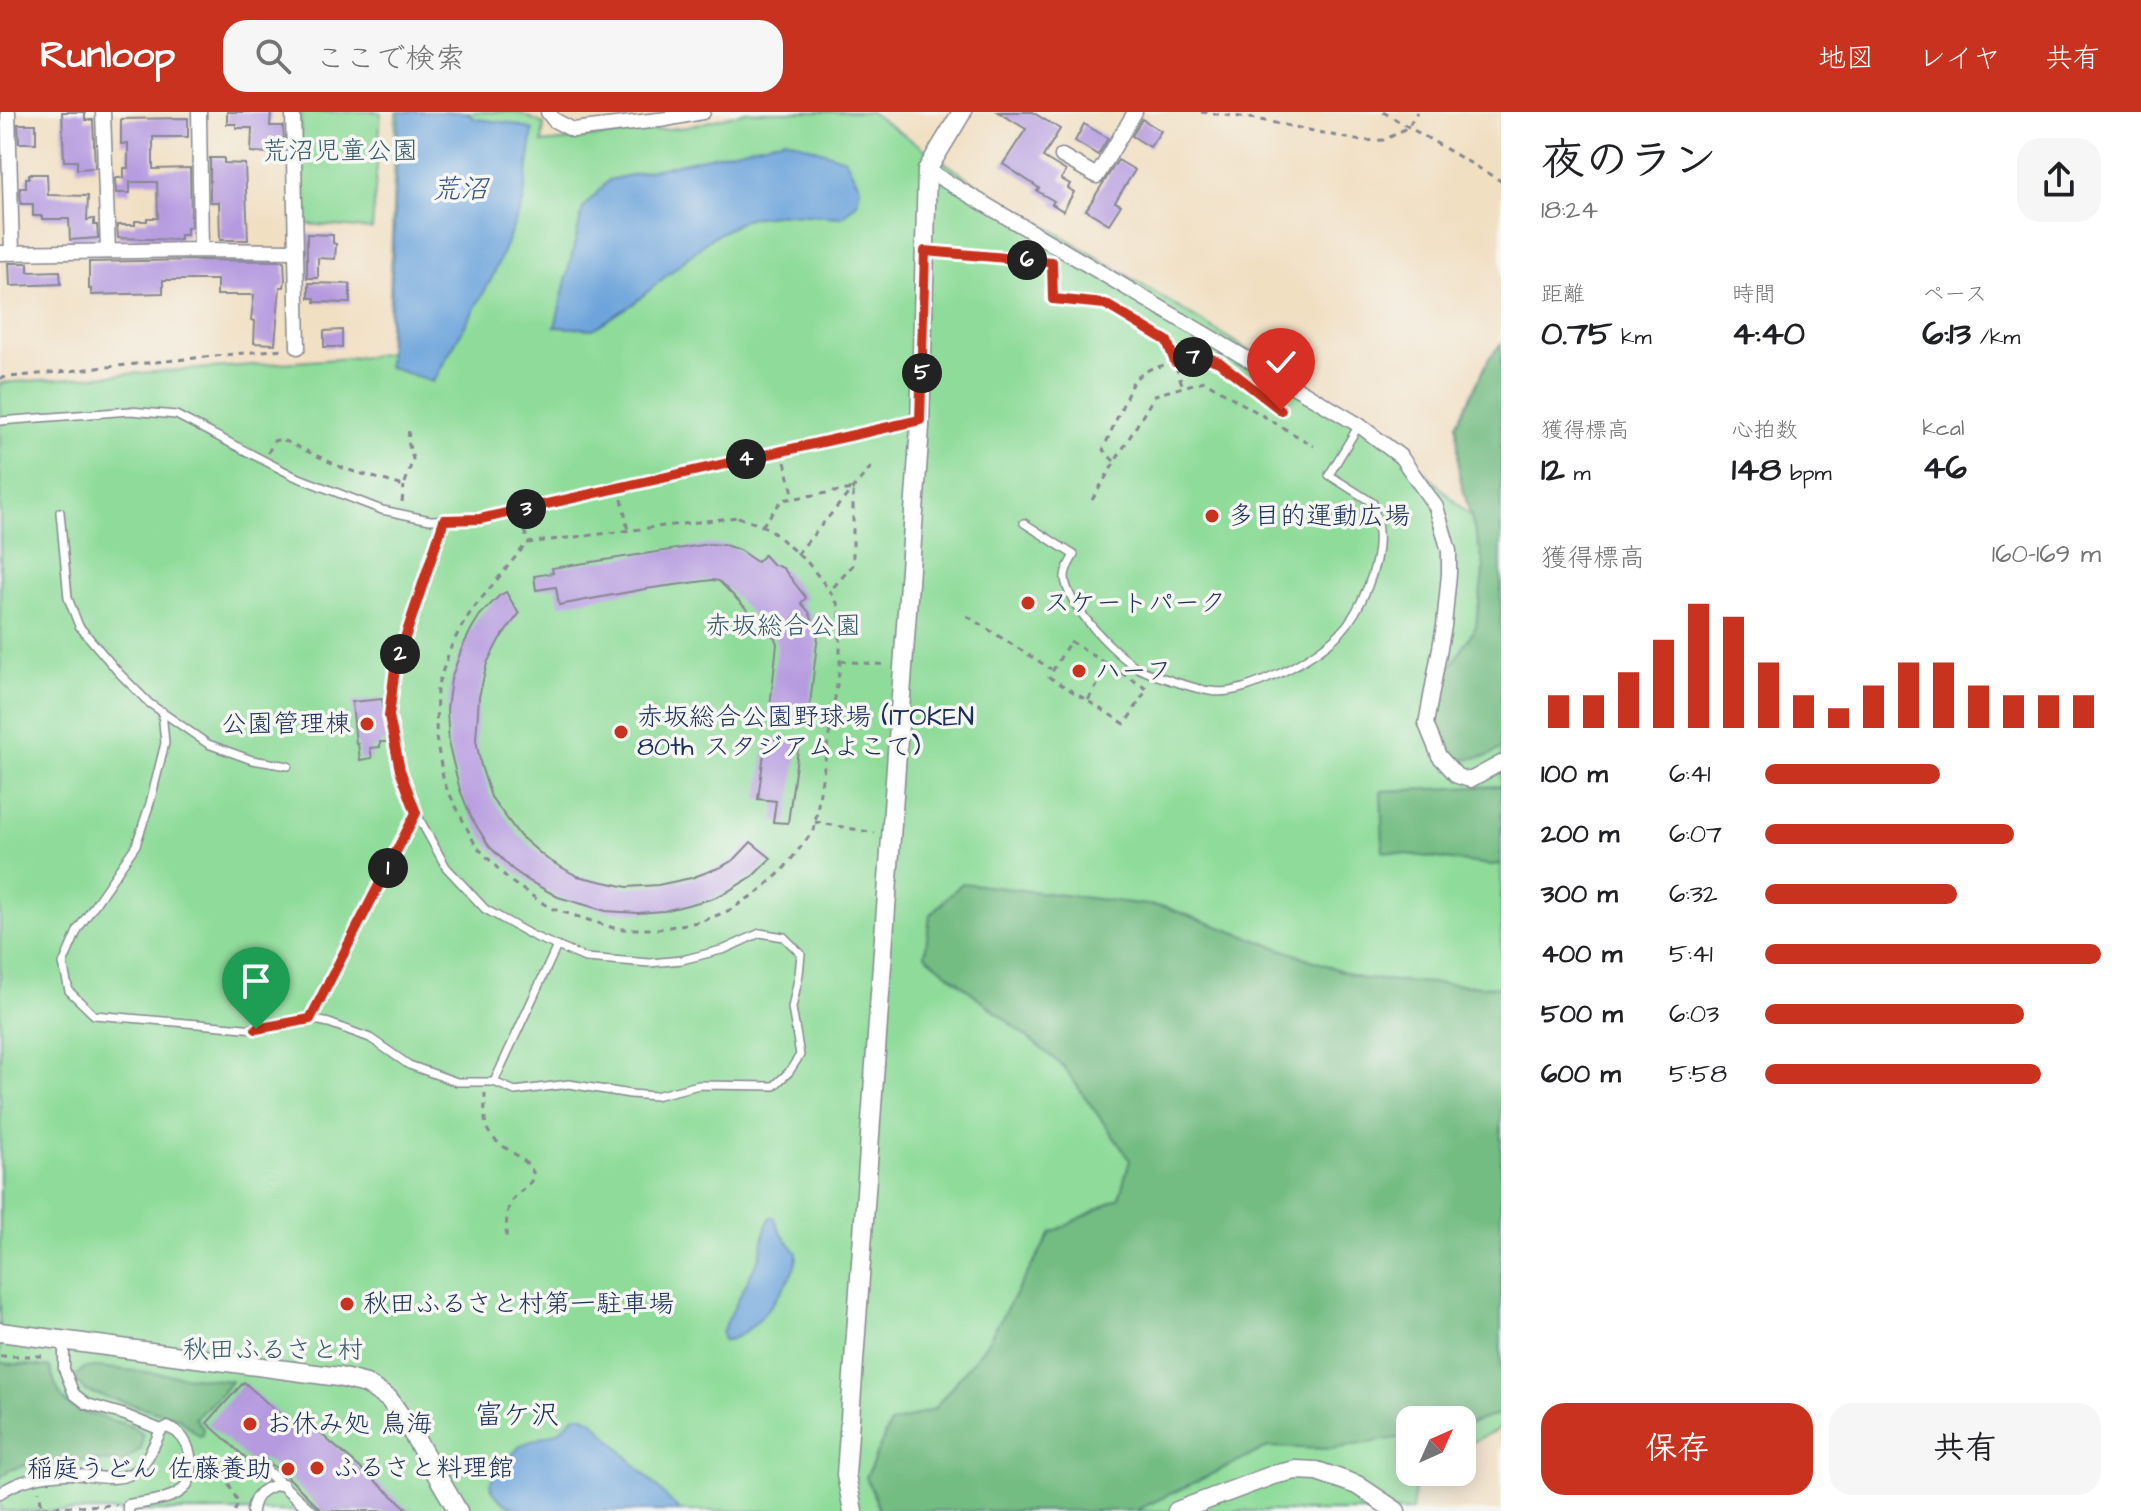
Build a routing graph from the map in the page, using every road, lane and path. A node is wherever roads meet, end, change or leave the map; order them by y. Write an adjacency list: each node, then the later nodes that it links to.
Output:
1 (8, 112): 20 (street)
2 (103, 112): 17 (street)
3 (199, 112): 16 (street)
4 (293, 112): 18 (street)
5 (703, 112): 11 (street)
6 (962, 112): 14 (street)
7 (1135, 112): 13 (street)
8 (1201, 112): 12 (path)
9 (1383, 112): 12 (path)
10 (1417, 112): 12 (path)
11 (556, 115)
12 (1408, 127): 15 (path)
13 (1062, 156)
14 (927, 170): 19 (street); 28 (street)
15 (1501, 181)
16 (201, 250): 17 (street); 18 (street)
17 (108, 251): 20 (street)
18 (296, 251): 21 (street)
19 (925, 251): 22 (path); 25 (street)
20 (6, 252)
21 (298, 347): 23 (path)
22 (1175, 362): 24 (path); 27 (path); 33 (path)
23 (0, 378)
24 (1183, 387): 27 (path); 33 (path)
25 (920, 420): 31 (lane); 53 (street)
26 (0, 421): 32 (lane)
27 (1273, 422): 30 (path)
28 (1359, 425): 44 (lane); 57 (street)
29 (409, 428): 35 (path)
30 (1314, 446)
31 (782, 451): 36 (lane); 38 (path)
32 (265, 460): 35 (path); 42 (lane)
33 (1114, 461): 39 (path)
34 (871, 467): 37 (path)
35 (404, 486): 42 (path)
36 (620, 489): 40 (lane); 46 (path)
37 (853, 489): 38 (path); 48 (path); 49 (path)
38 (794, 497): 45 (path)
39 (1092, 500)
40 (523, 510): 43 (lane); 47 (path)
41 (60, 512): 56 (lane)
42 (401, 514): 43 (lane)
43 (444, 520): 59 (lane)
44 (1024, 523)
45 (762, 526): 46 (path); 48 (path)
46 (628, 531): 47 (path)
47 (527, 543): 60 (path)
48 (797, 554): 49 (path)
49 (830, 591): 51 (path)
50 (967, 616): 54 (path)
51 (840, 661): 53 (path); 60 (path)
52 (1109, 666): 54 (path); 55 (path); 55 (path)
53 (903, 667): 61 (street)
54 (1052, 670): 55 (path)
55 (1088, 701)
56 (162, 711): 58 (lane); 63 (lane)
57 (1501, 763)
58 (288, 766)
59 (416, 813): 62 (lane); 63 (lane)
60 (815, 822): 61 (path)
61 (891, 836): 84 (street)
62 (557, 946): 64 (lane); 64 (lane)
63 (310, 1019): 64 (lane)
64 (490, 1082): 65 (path)
65 (506, 1238)
66 (0, 1332): 67 (street)
67 (64, 1340): 69 (street); 83 (street)
68 (0, 1356): 69 (path)
69 (64, 1360): 70 (street)
70 (161, 1430): 75 (street); 77 (street)
71 (250, 1462): 80 (path)
72 (263, 1468): 73 (street)
73 (283, 1484): 81 (street); 82 (street)
74 (38, 1486): 76 (path)
75 (0, 1493)
76 (42, 1507): 77 (path); 78 (path)
77 (128, 1508)
78 (34, 1509): 79 (path)
79 (22, 1511)
80 (235, 1511)
81 (252, 1511)
82 (311, 1511)
83 (458, 1511)
84 (853, 1511)
85 (1177, 1511): 86 (street)
86 (1396, 1511)

